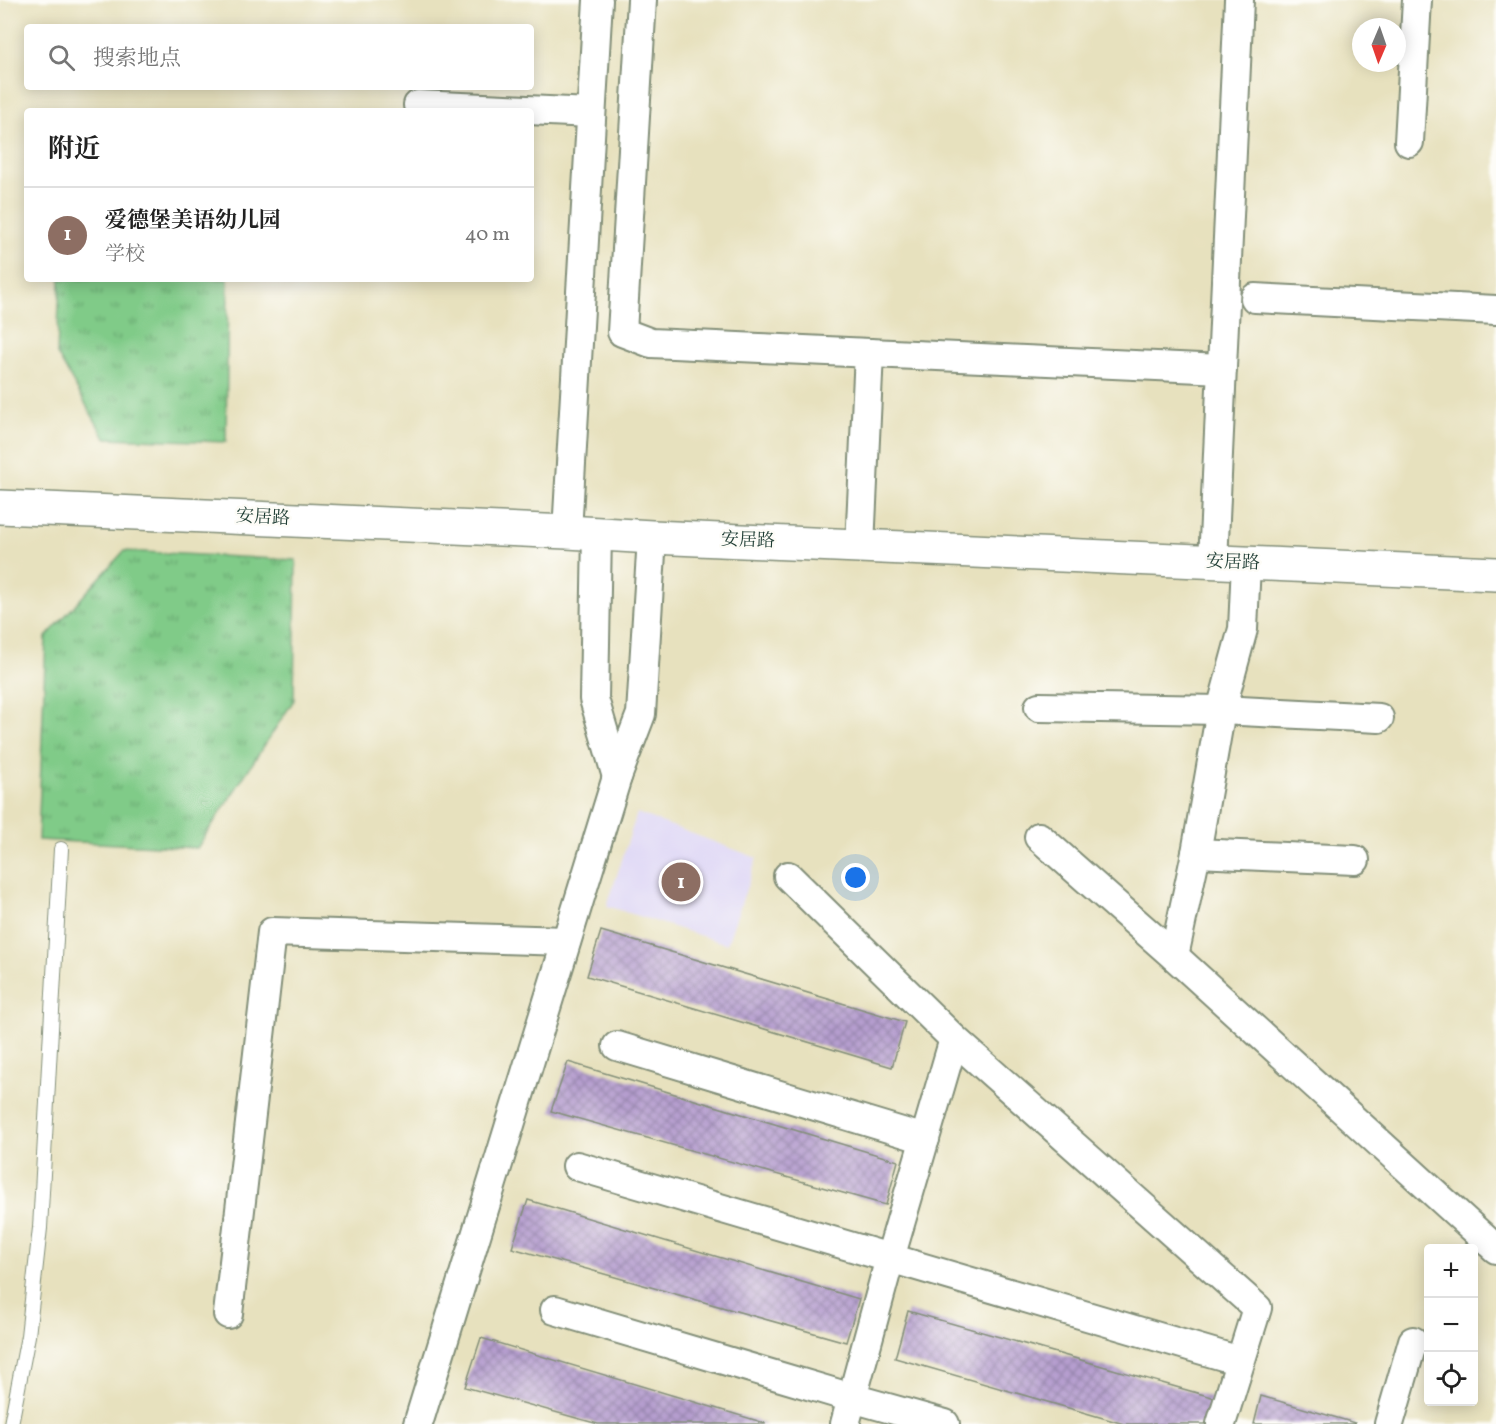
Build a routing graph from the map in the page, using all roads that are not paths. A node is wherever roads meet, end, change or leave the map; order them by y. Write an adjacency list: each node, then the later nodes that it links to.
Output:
1 (598, 0): 8 (street)
2 (642, 0): 12 (street)
3 (1239, 0): 13 (street)
4 (1417, 0): 9 (street)
5 (418, 105): 6 (street)
6 (483, 108)
7 (534, 110): 8 (street)
8 (591, 113): 15 (street)
9 (1409, 142)
10 (1255, 298): 11 (street)
11 (1496, 310)
12 (869, 352): 13 (street); 17 (street)
13 (1222, 369): 18 (street)
14 (0, 507): 15 (street, 安居路)
15 (582, 533): 16 (street, 安居路); 24 (street)
16 (652, 537): 17 (street, 安居路); 24 (street)
17 (860, 546): 18 (street, 安居路)
18 (1213, 562): 19 (street, 安居路)
19 (1246, 563): 20 (street, 安居路); 22 (street)
20 (1496, 574)
21 (1039, 706): 22 (street)
22 (1221, 710): 23 (street); 27 (street)
23 (1379, 718)
24 (617, 777): 30 (street)
25 (1039, 837): 31 (street)
26 (61, 849): 43 (lane)
27 (1196, 853): 28 (street); 31 (street)
28 (1355, 860)
29 (788, 876): 32 (street)
30 (566, 941): 39 (street); 44 (street)
31 (1174, 956): 36 (street)
32 (954, 1039): 34 (street); 41 (street)
33 (617, 1046): 34 (street)
34 (925, 1139): 37 (street)
35 (577, 1166): 37 (street)
36 (1496, 1249)
37 (890, 1258): 41 (street); 42 (street)
38 (555, 1310): 42 (street)
39 (228, 1314)
40 (1413, 1341): 47 (street)
41 (1240, 1361): 46 (street)
42 (848, 1411): 45 (street)
43 (11, 1424)
44 (418, 1424)
45 (945, 1424)
46 (1221, 1424)
47 (1389, 1424)

